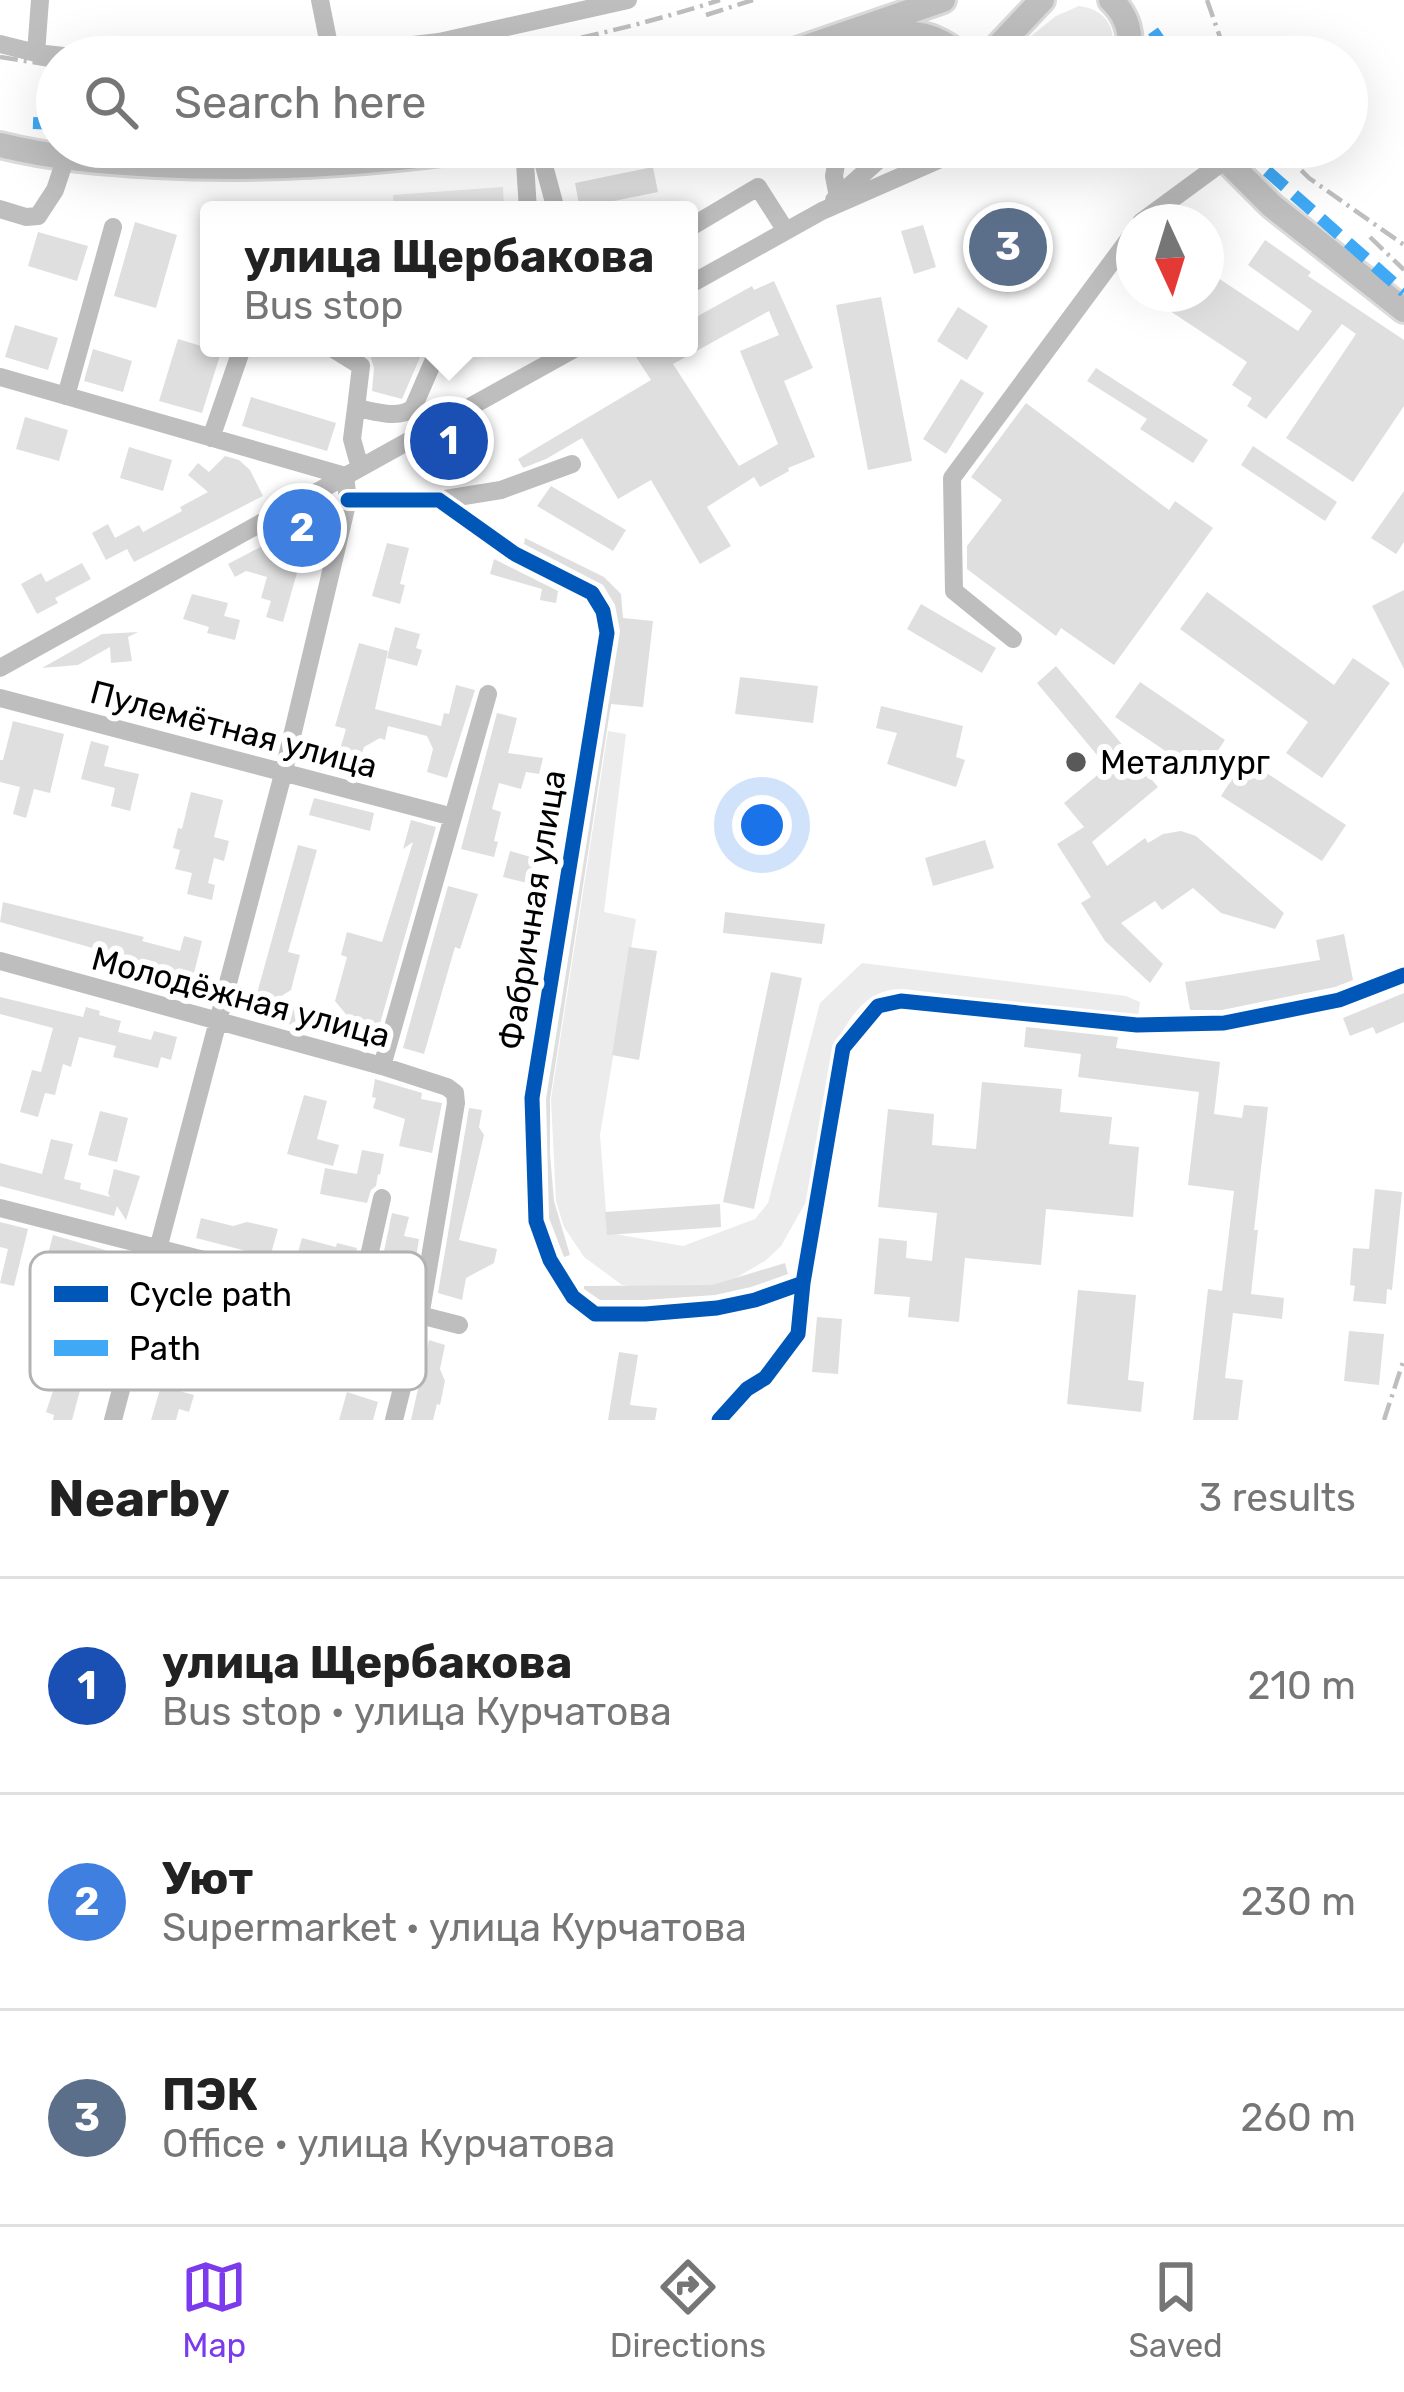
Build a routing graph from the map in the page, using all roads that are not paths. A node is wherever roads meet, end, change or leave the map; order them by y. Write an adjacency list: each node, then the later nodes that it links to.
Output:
1 (40, 0): 8 (street)
2 (320, 0): 9 (street)
3 (628, 0): 10 (street)
4 (943, 0): 11 (main road)
5 (962, 0): 12 (main road)
6 (1042, 0): 15 (main road)
7 (1120, 7): 16 (main road); 17 (main road)
8 (37, 36)
9 (328, 36)
10 (466, 36)
11 (881, 36)
12 (883, 36)
13 (893, 36): 14 (main road)
14 (931, 36)
15 (1008, 36)
16 (1129, 36)
17 (1137, 36)
18 (0, 44): 19 (street)
19 (36, 53)
20 (0, 130): 21 (main road)
21 (36, 141)
22 (0, 145): 23 (main road)
23 (36, 147)
24 (59, 168): 38 (street)
25 (209, 168): 26 (main road)
26 (246, 168)
27 (525, 168): 35 (street)
28 (545, 168): 36 (street)
29 (835, 168): 34 (street)
30 (869, 168): 34 (street)
31 (921, 168): 39 (street)
32 (1202, 168): 37 (street)
33 (1233, 168): 45 (main road)
34 (838, 196): 39 (street)
35 (527, 201)
36 (554, 201)
37 (1161, 204)
38 (0, 209)
39 (822, 212): 42 (street)
40 (698, 222): 42 (street)
41 (113, 227): 51 (street)
42 (786, 231): 44 (street)
43 (1116, 256): 58 (street)
44 (698, 280)
45 (1404, 310)
46 (239, 357): 53 (street)
47 (346, 357): 52 (street)
48 (435, 357): 52 (street)
49 (560, 357): 55 (street)
50 (1, 382): 51 (street)
51 (66, 397): 53 (street)
52 (356, 408): 55 (street)
53 (211, 438): 55 (street)
54 (572, 464): 57 (street)
55 (352, 472): 56 (street); 59 (street)
56 (348, 500): 57 (street); 62 (street)
57 (439, 500): 74 (street, Фабричная улица)
58 (1013, 639)
59 (0, 668)
60 (488, 694): 63 (street)
61 (0, 698): 62 (street, Пулемётная улица)
62 (283, 774): 63 (street, Пулемётная улица); 66 (street)
63 (453, 817): 67 (street)
64 (0, 961): 66 (street, Молодёжная улица)
65 (1404, 975): 74 (street)
66 (218, 1022): 67 (street, Молодёжная улица); 70 (street)
67 (382, 1066): 73 (street, Молодёжная улица)
68 (382, 1198): 72 (street)
69 (0, 1208): 70 (street)
70 (158, 1250): 71 (street)
71 (166, 1252)
72 (369, 1252)
73 (426, 1280)
74 (802, 1283): 81 (street)
75 (426, 1317): 76 (street)
76 (459, 1325)
77 (121, 1390): 79 (street)
78 (402, 1390): 80 (street)
79 (113, 1420)
80 (394, 1420)
81 (719, 1420)

